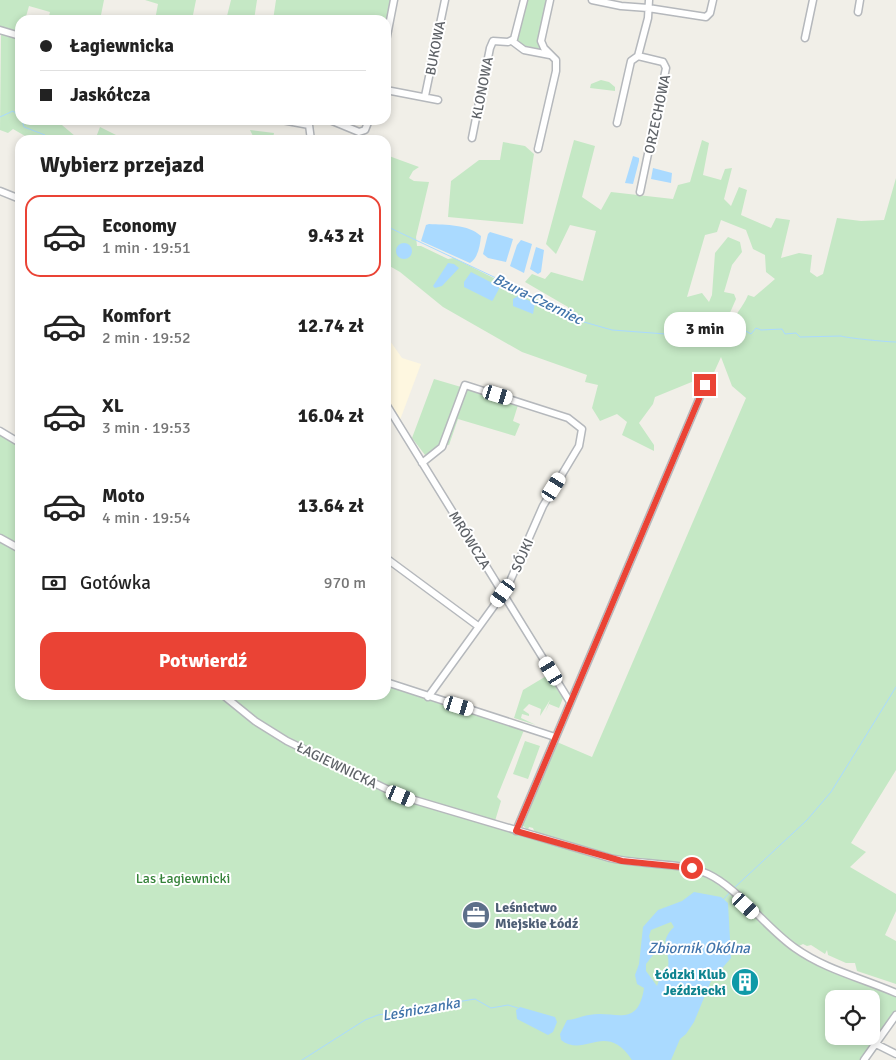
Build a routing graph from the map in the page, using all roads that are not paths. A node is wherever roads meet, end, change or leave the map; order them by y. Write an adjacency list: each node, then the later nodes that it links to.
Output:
1 (394, 0): 12 (street)
2 (445, 0): 20 (street, BUKOWA)
3 (524, 0): 16 (street)
4 (550, 0): 17 (street)
5 (592, 0): 10 (street)
6 (649, 0): 10 (street)
7 (713, 0): 10 (street)
8 (813, 0): 15 (street)
9 (860, 0): 11 (street)
10 (648, 8): 18 (street)
11 (858, 12)
12 (391, 15)
13 (0, 30): 14 (street)
14 (15, 34)
15 (805, 38)
16 (512, 41): 17 (street); 25 (street, KLONOWA)
17 (551, 55): 26 (street)
18 (638, 56): 22 (street); 28 (street, ORZECHOWA)
19 (391, 91): 20 (street)
20 (426, 96): 21 (street)
21 (438, 100)
22 (617, 123)
23 (342, 125): 24 (street)
24 (367, 125)
25 (472, 138)
26 (538, 149)
27 (0, 192): 29 (street)
28 (640, 192)
29 (15, 197)
30 (705, 385): 43 (street)
31 (391, 412): 34 (street, MRÓWCZA)
32 (0, 431): 33 (street)
33 (15, 440)
34 (422, 463): 38 (street, MRÓWCZA); 38 (street, SÓJKI)
35 (0, 538): 36 (street)
36 (15, 546)
37 (391, 562): 39 (street)
38 (503, 593): 39 (street, SÓJKI); 43 (street, MRÓWCZA)
39 (478, 626): 41 (street, SÓJKI)
40 (391, 684): 41 (street)
41 (428, 697): 44 (street)
42 (232, 700): 45 (street, ŁAGIEWNICKA)
43 (570, 702): 44 (street)
44 (556, 737): 45 (street)
45 (516, 831): 46 (street, ŁAGIEWNICKA)
46 (896, 993)
47 (896, 1015): 48 (street)
48 (880, 1038)
49 (875, 1045): 52 (street)
50 (878, 1045): 51 (street)
51 (896, 1054)
52 (864, 1060)

